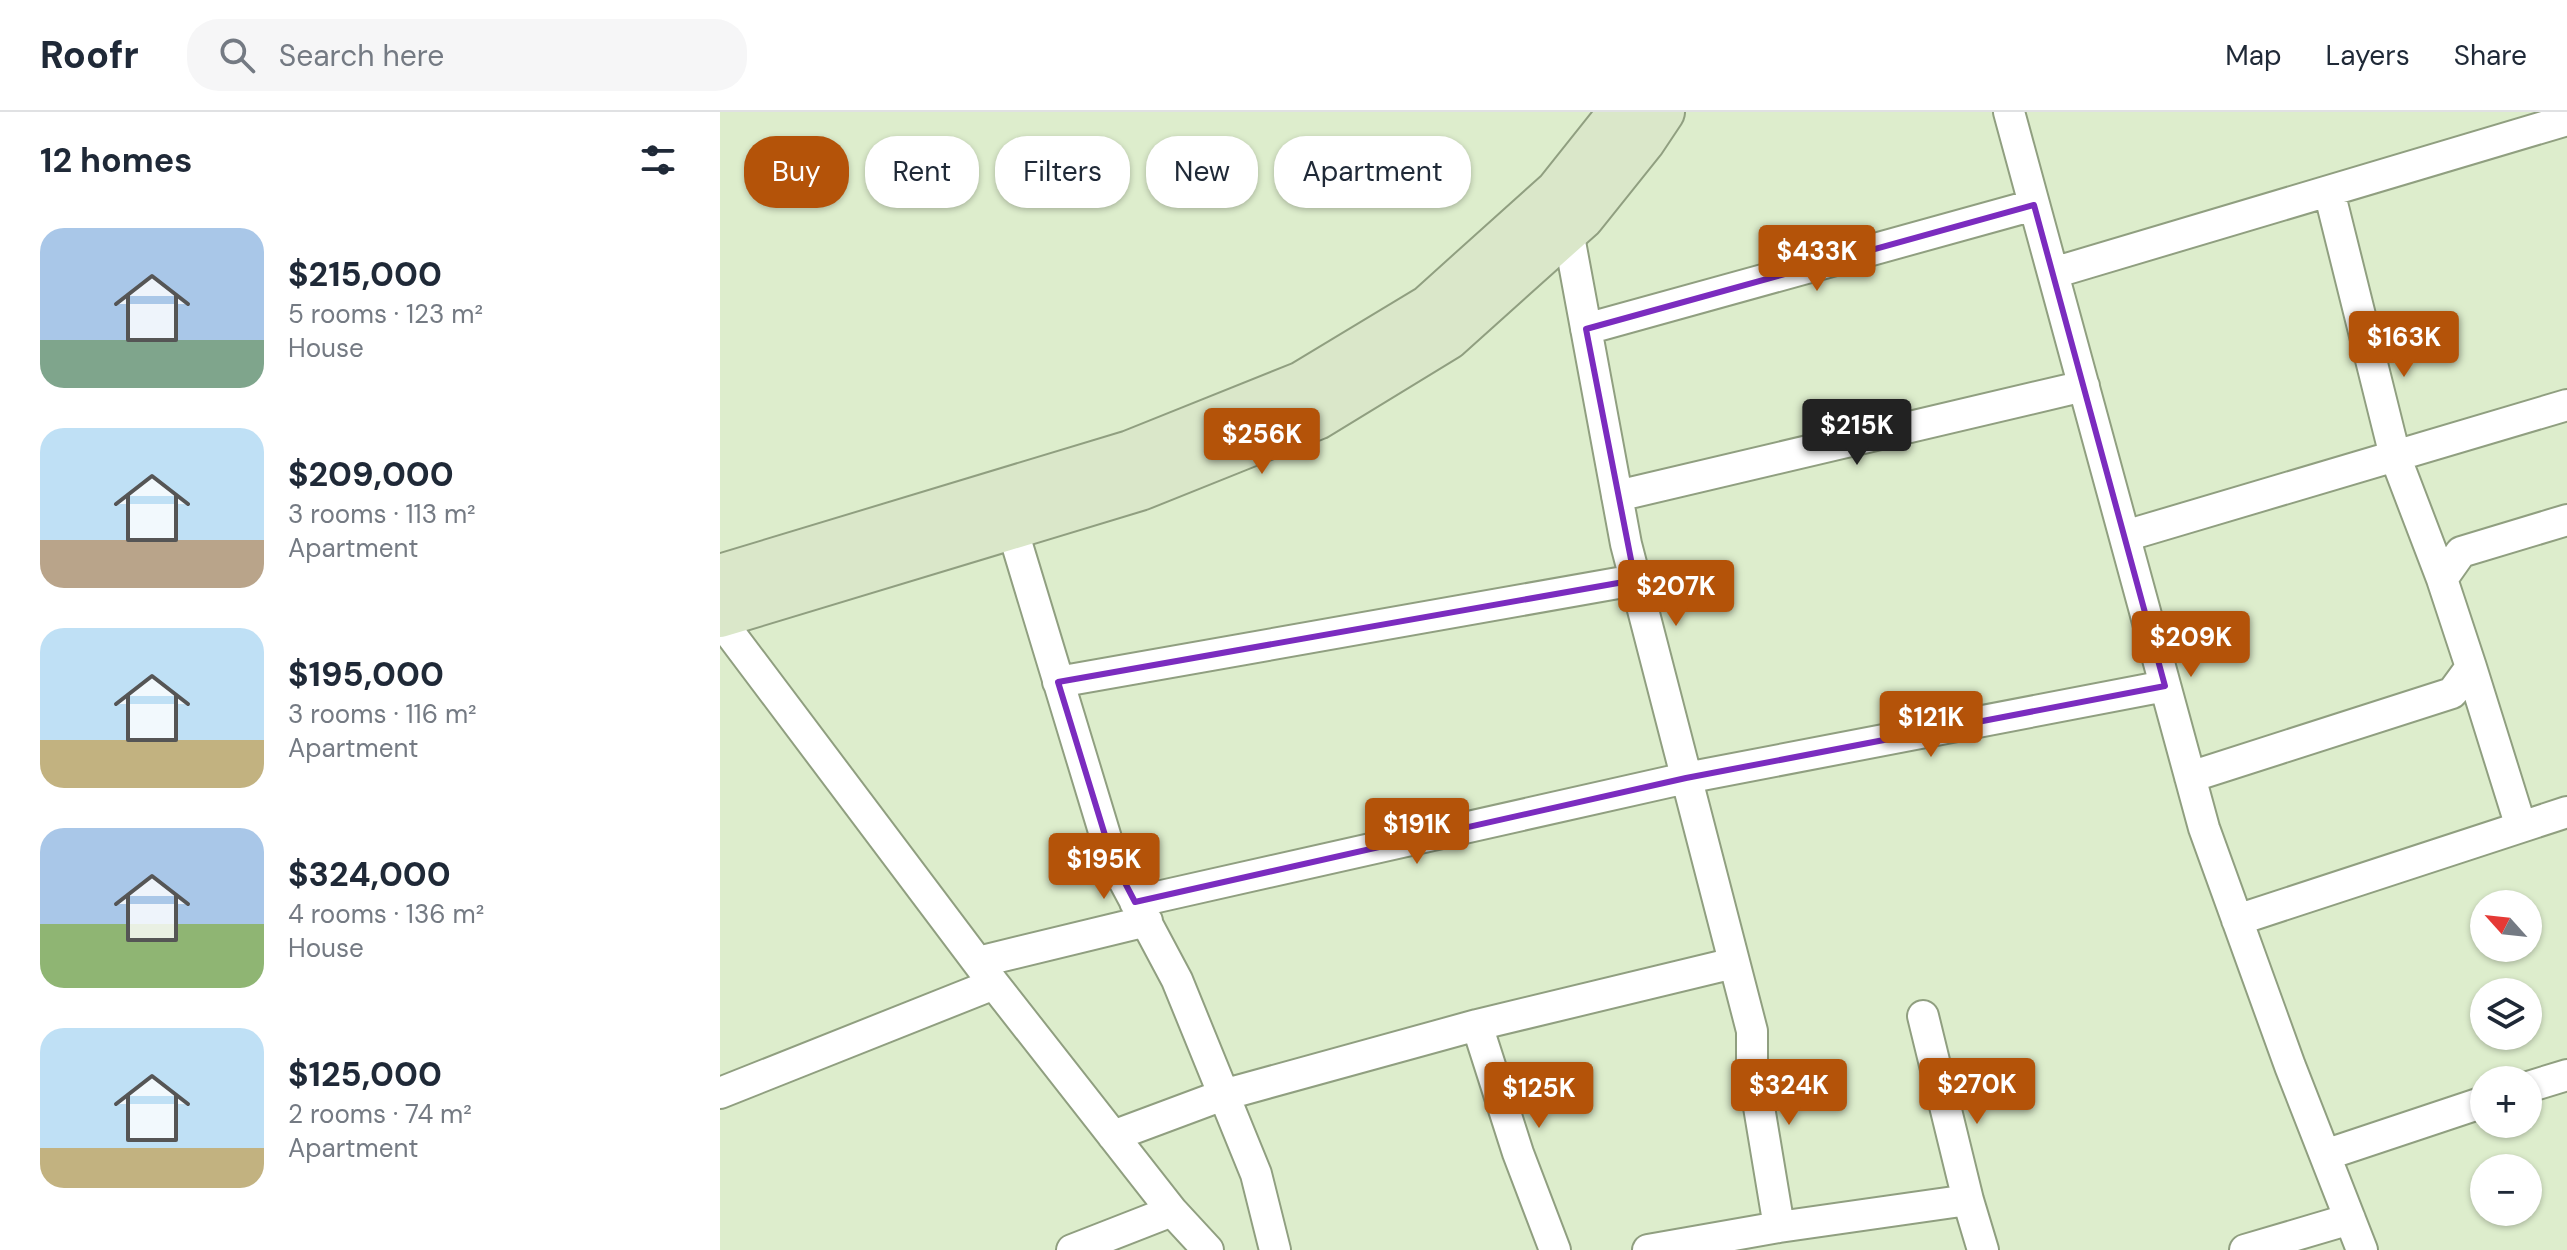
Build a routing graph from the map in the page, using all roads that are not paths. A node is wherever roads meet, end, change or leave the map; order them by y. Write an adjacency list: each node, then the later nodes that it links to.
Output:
1 (1620, 112): 17 (street)
2 (1663, 112): 7 (street)
3 (2009, 112): 6 (street)
4 (2567, 120): 5 (street)
5 (2329, 191): 8 (street); 12 (street)
6 (2034, 205): 8 (street); 9 (street)
7 (1568, 231): 9 (street); 15 (street)
8 (2053, 273): 10 (street)
9 (1586, 329): 13 (street)
10 (2084, 386): 13 (street); 16 (street)
11 (2567, 405): 12 (street)
12 (2395, 456): 16 (street); 18 (street)
13 (1617, 496): 19 (street)
14 (2567, 520): 18 (street)
15 (1012, 528): 20 (street); 22 (street)
16 (2125, 536): 23 (street)
17 (720, 576)
18 (2442, 579): 21 (street)
19 (1635, 580): 22 (street); 25 (street)
20 (720, 618): 31 (street)
21 (2471, 667): 24 (street); 27 (street)
22 (1058, 682): 28 (street)
23 (2165, 686): 24 (street); 25 (street)
24 (2190, 777): 29 (street)
25 (1686, 778): 28 (street); 30 (street)
26 (2567, 812): 27 (street)
27 (2521, 827): 29 (street)
28 (1141, 912): 31 (street); 37 (street)
29 (2237, 920): 40 (street)
30 (1734, 963): 33 (street); 44 (street)
31 (986, 973): 36 (street); 39 (street)
32 (1923, 1016): 41 (street)
33 (1477, 1025): 37 (street); 48 (street)
34 (2567, 1075): 35 (street)
35 (2542, 1083)
36 (720, 1093)
37 (1223, 1095): 39 (street); 47 (street)
38 (2470, 1107): 40 (street)
39 (1113, 1136): 42 (street)
40 (2325, 1155): 43 (street)
41 (1968, 1200): 44 (street); 50 (street)
42 (1172, 1211): 45 (street); 46 (street)
43 (2350, 1219): 51 (street); 52 (street)
44 (1779, 1227): 49 (street)
45 (1072, 1250)
46 (1208, 1250)
47 (1275, 1250)
48 (1555, 1250)
49 (1648, 1250)
50 (1983, 1250)
51 (2245, 1250)
52 (2362, 1250)

